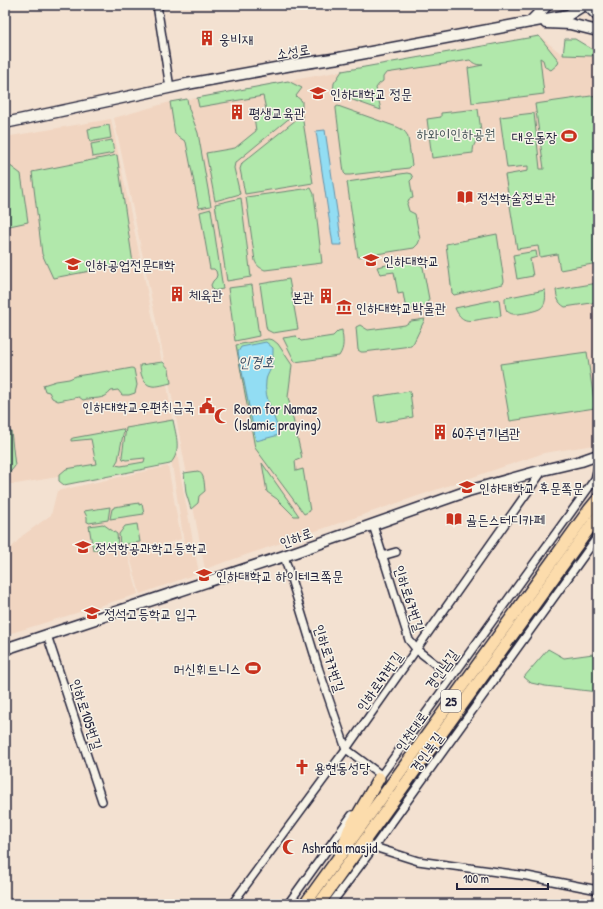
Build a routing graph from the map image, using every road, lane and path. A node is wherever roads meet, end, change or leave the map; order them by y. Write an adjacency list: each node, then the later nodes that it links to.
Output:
1 (157, 5): 8 (street)
2 (547, 5): 6 (main road)
3 (584, 5): 6 (main road, 소성로)
4 (587, 5): 5 (main road)
5 (598, 16)
6 (530, 22): 7 (main road); 8 (main road, 소성로)
7 (598, 31)
8 (170, 88): 9 (main road, 소성로)
9 (5, 123)
10 (598, 455): 12 (main road, 인하로)
11 (598, 467): 23 (street, 경인남길)
12 (543, 470): 15 (main road, 인하로); 22 (street, 인하로47번길)
13 (598, 499): 28 (highway, 인천대로 / 25)
14 (598, 516): 33 (highway, 인천대로 / 25)
15 (373, 525): 18 (main road, 인하로); 19 (street, 인하로67번길)
16 (598, 536): 27 (street, 경인북길)
17 (396, 552): 19 (street, 인하로67번길)
18 (284, 556): 20 (main road, 인하로); 24 (street, 인하로77번길)
19 (382, 556): 22 (street, 인하로67번길)
20 (47, 635): 21 (main road, 인하로); 26 (street, 인하로105번길)
21 (5, 649)
22 (417, 650): 23 (street, 인하로67번길); 24 (street, 인하로47번길)
23 (452, 677): 25 (street, 경인남길)
24 (346, 749): 25 (street); 30 (street, 인하로47번길)
25 (380, 776): 28 (highway); 31 (street, 경인남길)
26 (102, 801)
27 (372, 847): 29 (street); 34 (street, 경인북길)
28 (340, 856): 32 (highway, 인천대로 / 25)
29 (598, 890)
30 (232, 904)
31 (288, 904)
32 (305, 904)
33 (319, 904)
34 (331, 904)

